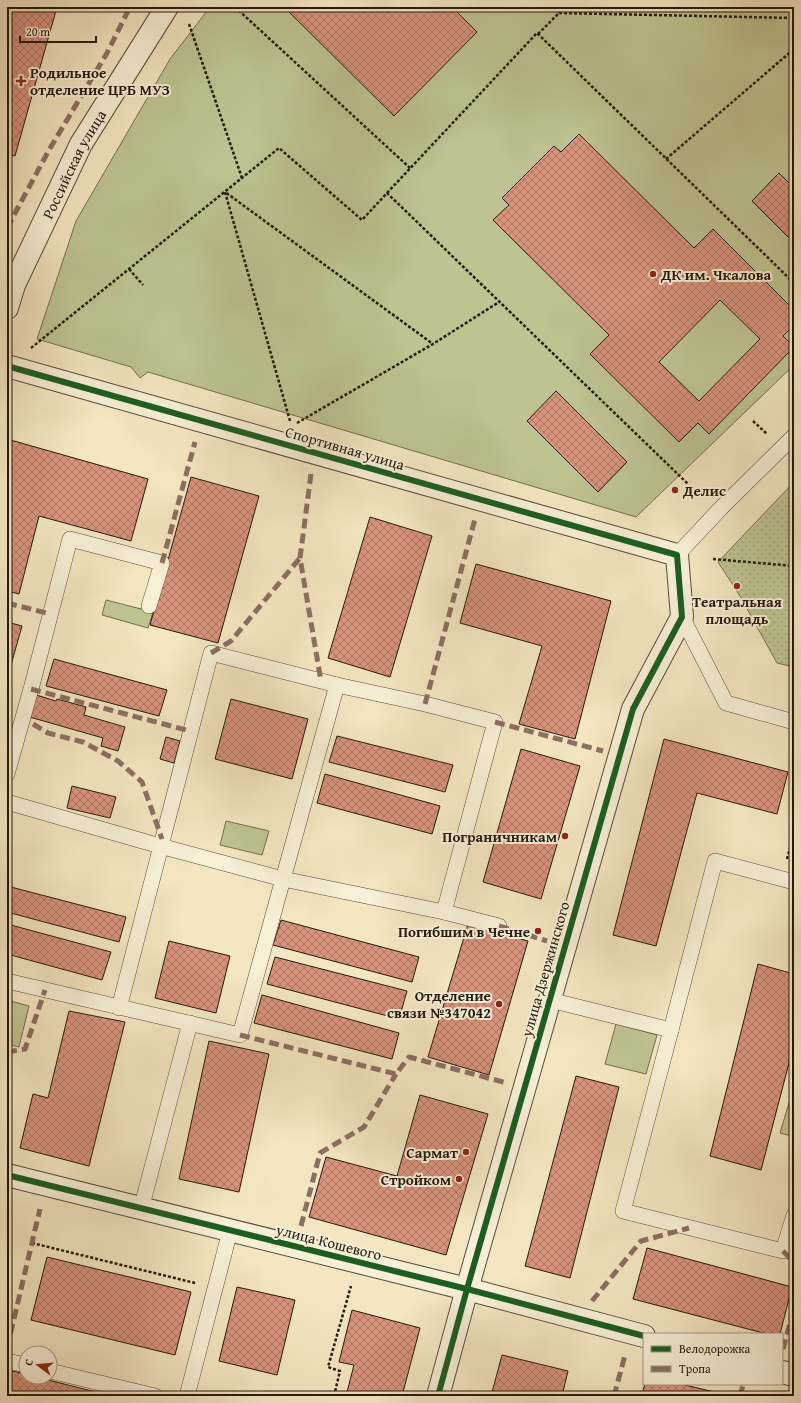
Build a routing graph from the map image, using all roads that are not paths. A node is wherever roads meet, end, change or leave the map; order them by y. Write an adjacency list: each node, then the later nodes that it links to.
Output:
1 (167, 7): 2 (street, Российская улица)
2 (10, 284): 3 (street, Российская улица)
3 (7, 308)
4 (7, 366): 6 (street, Спортивная улица)
5 (794, 436): 6 (lane)
6 (677, 555): 8 (street)
7 (149, 606): 11 (lane)
8 (682, 617): 10 (lane); 19 (street, улица Дзержинского)
9 (337, 685): 13 (lane); 14 (lane); 16 (lane)
10 (794, 722)
11 (7, 774)
12 (7, 802): 13 (lane)
13 (160, 846): 14 (lane); 20 (lane)
14 (283, 879): 16 (lane); 21 (lane)
15 (788, 880): 22 (lane)
16 (444, 912): 17 (lane)
17 (499, 926)
18 (7, 981): 20 (lane)
19 (550, 1000): 22 (lane); 27 (street, улица Дзержинского)
20 (119, 1008): 21 (lane)
21 (190, 1023): 24 (lane)
22 (671, 1030): 25 (lane)
23 (7, 1175): 24 (street, улица Кошевого)
24 (141, 1209): 26 (street, улица Кошевого)
25 (794, 1215)
26 (230, 1231): 27 (street, улица Кошевого); 35 (lane)
27 (467, 1289): 28 (street, улица Кошевого); 36 (street, улица Дзержинского)
28 (643, 1336)
29 (7, 1361): 30 (lane)
30 (18, 1363)
31 (783, 1372): 33 (street)
32 (58, 1373): 34 (lane)
33 (794, 1375)
34 (155, 1396)
35 (187, 1396)
36 (438, 1396)

